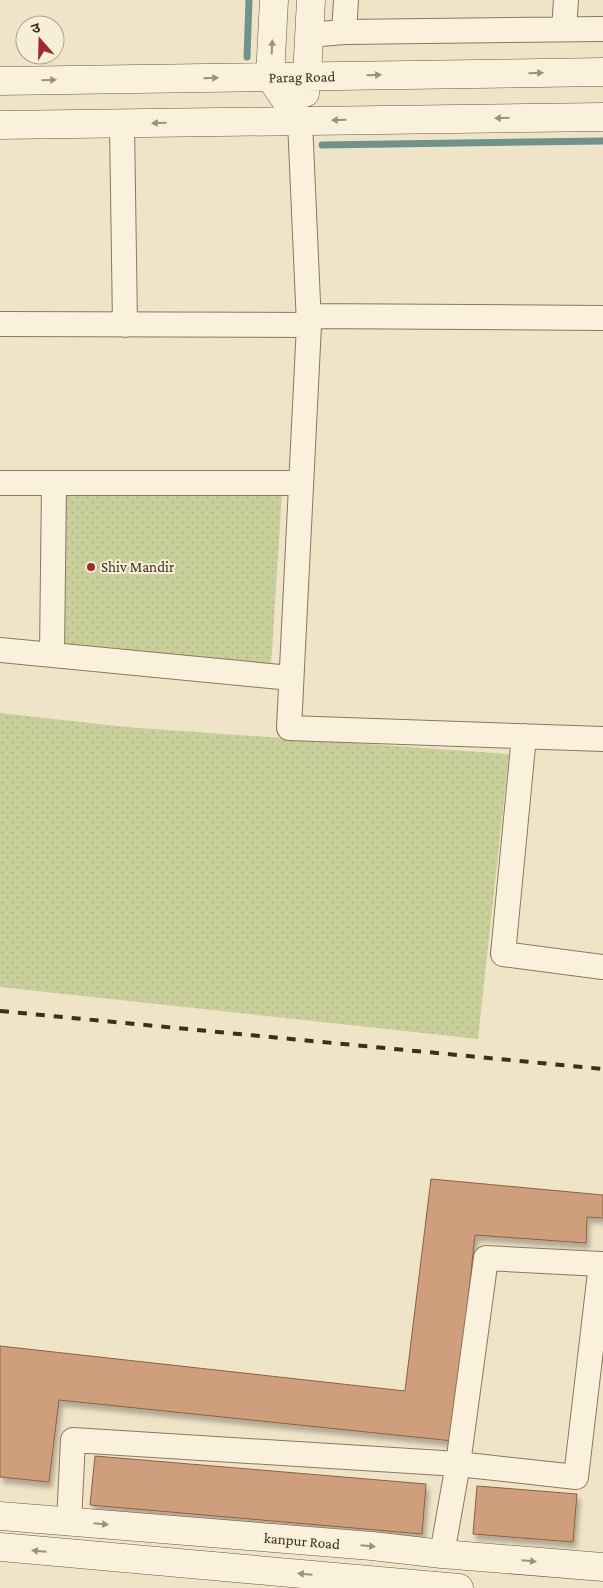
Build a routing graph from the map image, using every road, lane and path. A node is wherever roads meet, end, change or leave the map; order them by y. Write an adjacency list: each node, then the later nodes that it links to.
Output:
1 (274, 0): 11 (street, one-way to 1)
2 (311, 0): 8 (street)
3 (346, 0): 7 (street)
4 (566, 0): 5 (street)
5 (564, 29): 6 (street); 7 (street)
6 (603, 29)
7 (344, 32): 8 (street)
8 (309, 35): 10 (street)
9 (603, 72): 10 (street, Parag Road, one-way to 9)
10 (307, 76): 11 (street, Parag Road); 14 (street)
11 (270, 77): 12 (street, Parag Road, one-way to 11); 14 (street)
12 (0, 81)
13 (603, 117): 14 (street, one-way to 14)
14 (300, 121): 15 (street, one-way to 15); 18 (street)
15 (122, 123): 16 (street); 20 (street)
16 (0, 125)
17 (603, 318): 18 (street)
18 (309, 321): 20 (street); 23 (street)
19 (0, 324): 20 (street)
20 (125, 325)
21 (0, 483): 22 (street)
22 (54, 483): 23 (street); 25 (street)
23 (301, 483): 26 (street)
24 (0, 650): 25 (street)
25 (52, 655): 26 (street)
26 (291, 678): 27 (street)
27 (524, 736): 28 (street); 29 (street)
28 (603, 739)
29 (603, 968)
30 (458, 1464): 30 (street); 32 (street); 35 (street)
31 (0, 1516): 32 (street, kanpur Road)
32 (69, 1522): 34 (street, kanpur Road, one-way to 34)
33 (0, 1547): 37 (street, one-way to 33)
34 (394, 1548): 35 (street, kanpur Road); 37 (street)
35 (442, 1554): 36 (street, kanpur Road, one-way to 36)
36 (603, 1567)
37 (384, 1581): 38 (street)
38 (458, 1588)

